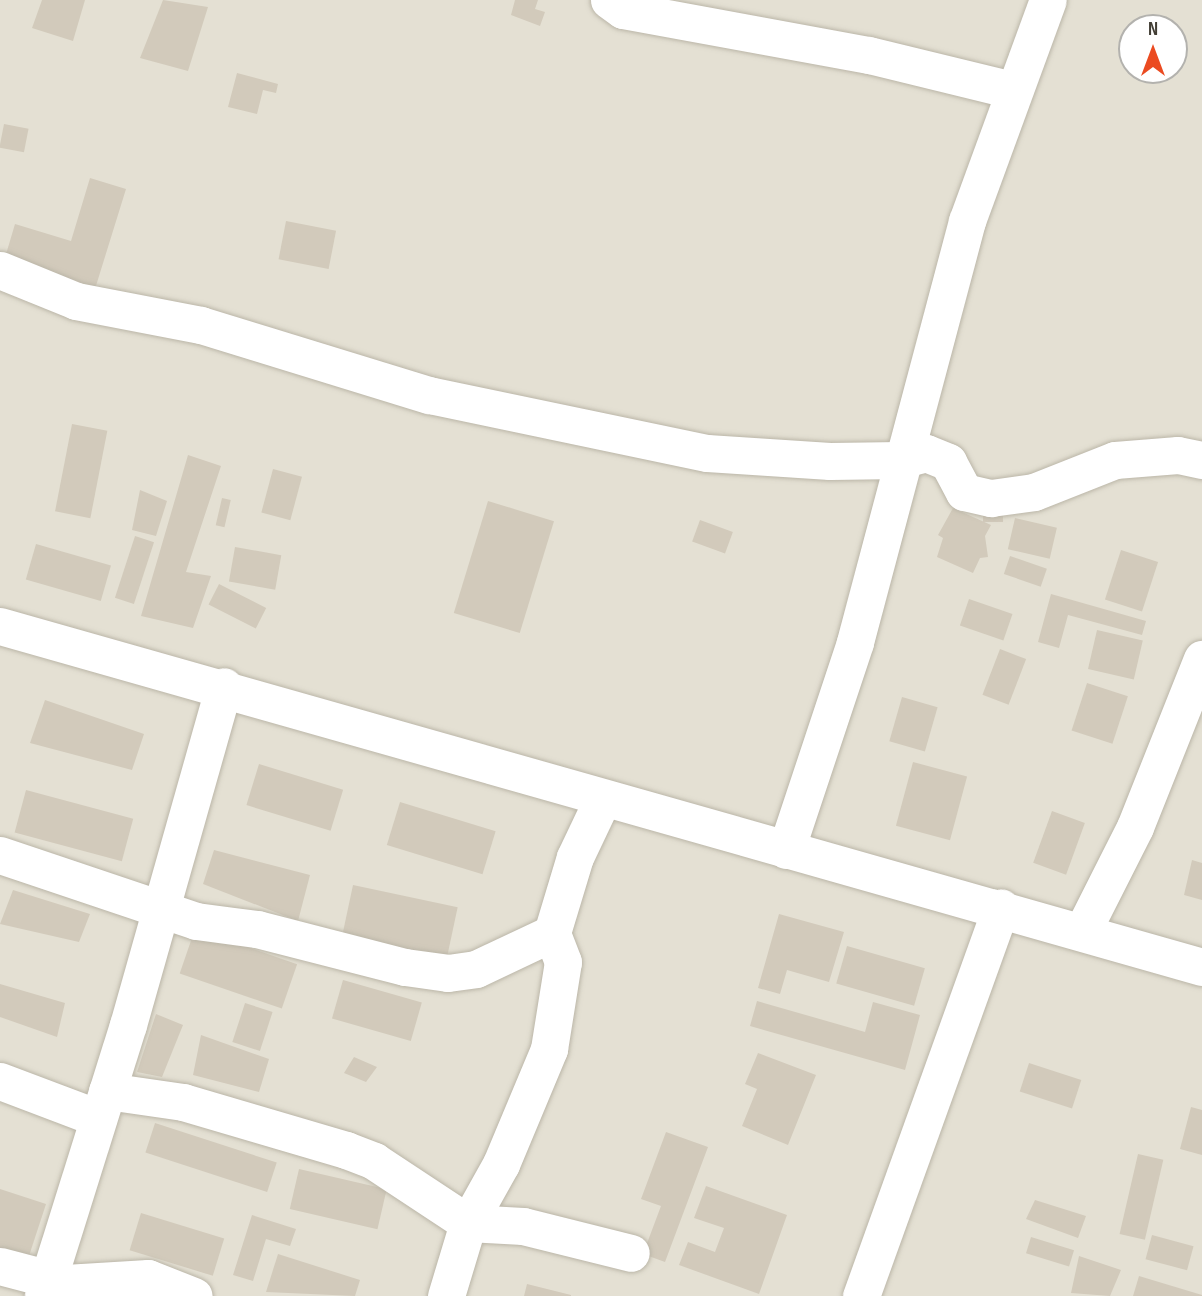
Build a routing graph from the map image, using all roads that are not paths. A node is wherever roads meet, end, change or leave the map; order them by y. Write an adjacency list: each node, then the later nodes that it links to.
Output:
1 (609, 0): 3 (street)
2 (1048, 0): 3 (street)
3 (1013, 90): 5 (street)
4 (0, 270): 5 (street)
5 (900, 460): 6 (street); 11 (street)
6 (1202, 460)
7 (0, 626): 9 (street)
8 (1202, 659): 15 (street)
9 (224, 685): 10 (street); 14 (street)
10 (603, 798): 11 (street); 16 (street)
11 (786, 850): 13 (street)
12 (0, 855): 14 (street)
13 (1001, 907): 15 (street); 26 (street)
14 (163, 908): 16 (street); 19 (street)
15 (1083, 930): 17 (street)
16 (552, 933): 20 (street)
17 (1202, 967)
18 (0, 1081): 19 (street)
19 (102, 1104): 20 (street); 23 (street)
20 (468, 1223): 21 (street); 25 (street)
21 (631, 1253)
22 (0, 1266): 23 (street)
23 (45, 1289): 24 (street)
24 (194, 1296)
25 (446, 1296)
26 (861, 1296)

